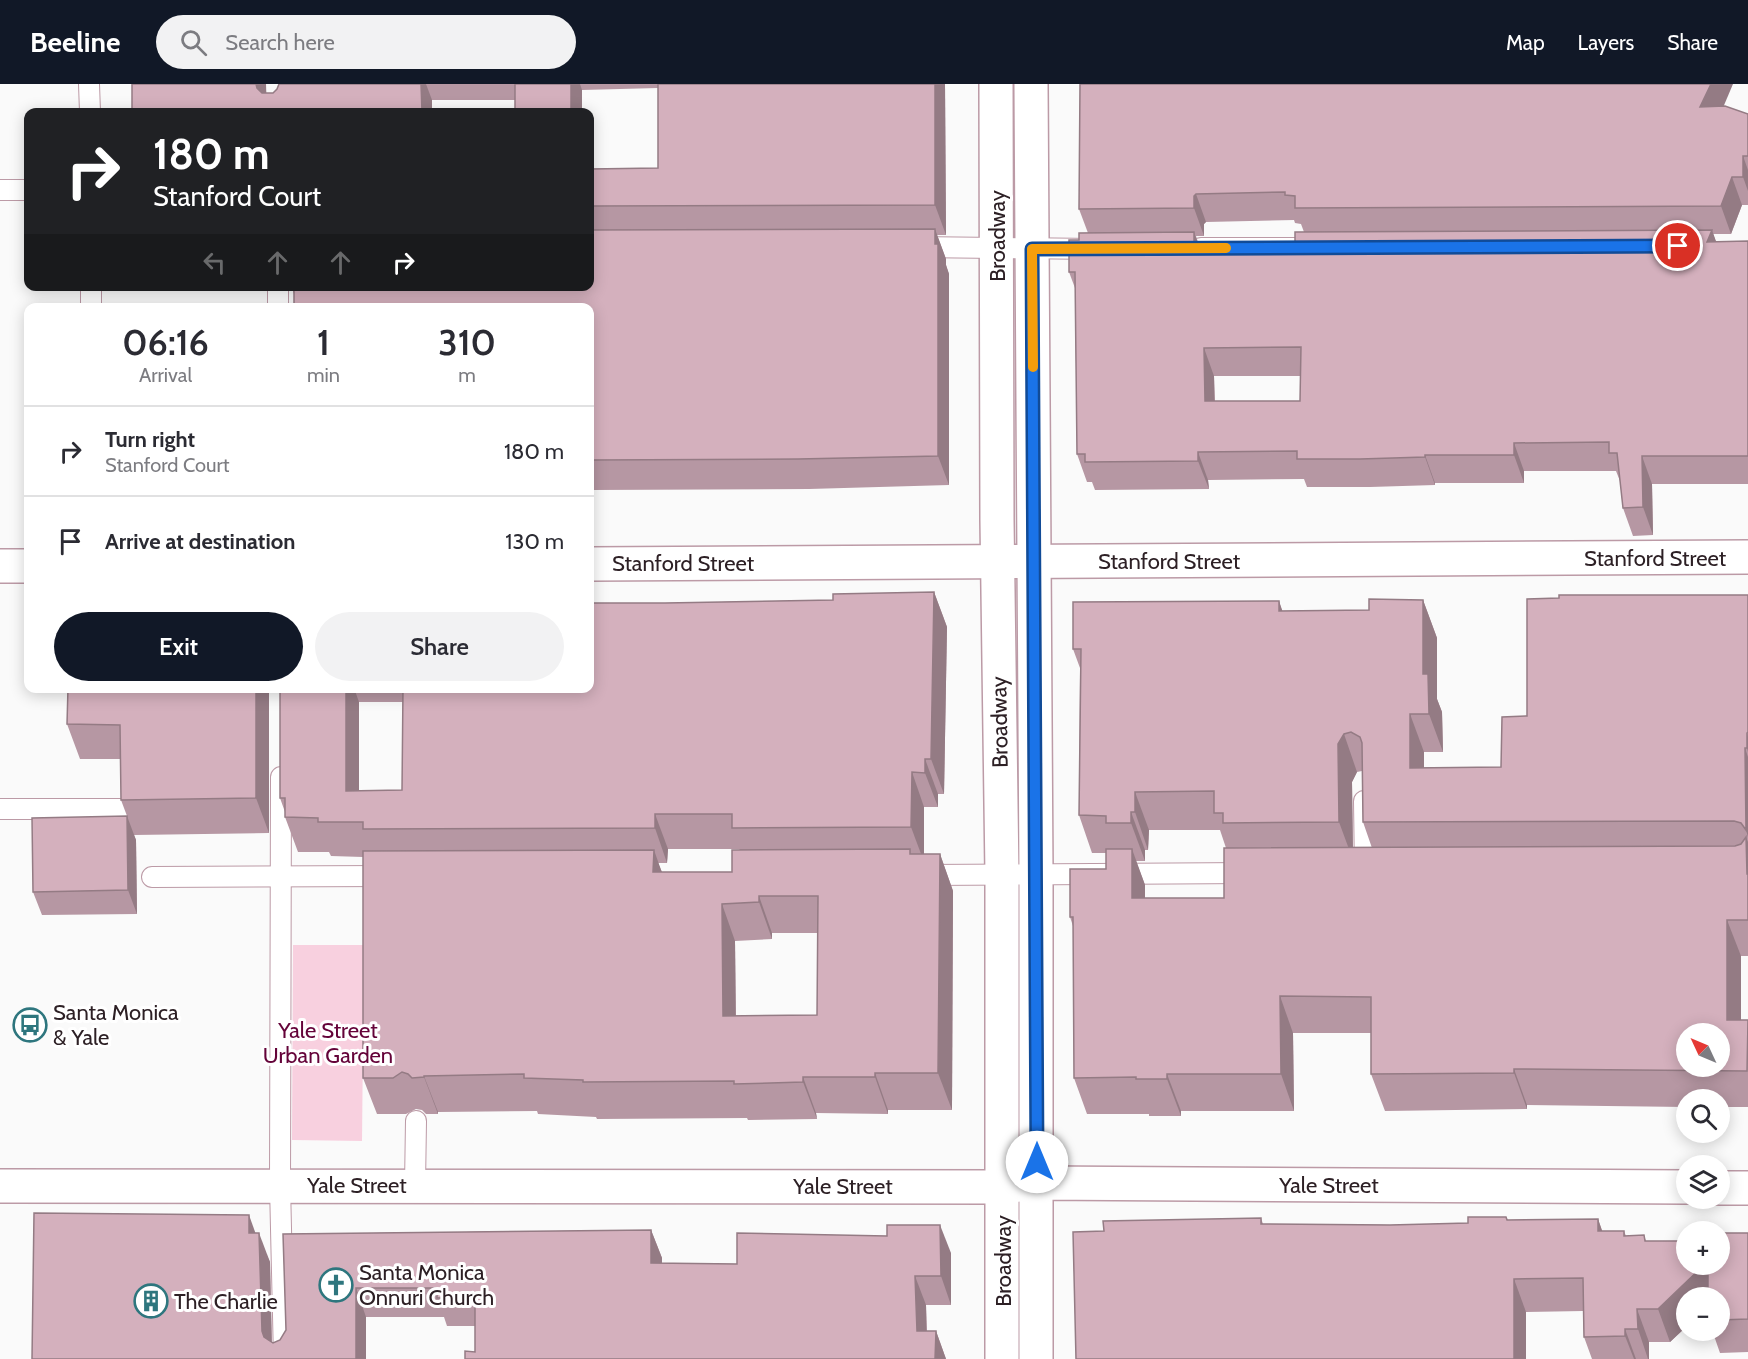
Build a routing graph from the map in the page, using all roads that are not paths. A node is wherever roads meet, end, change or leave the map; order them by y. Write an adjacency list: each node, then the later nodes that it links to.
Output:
1 (89, 84): 4 (lane)
2 (996, 84): 8 (street, Broadway)
3 (1031, 84): 11 (street, Broadway)
4 (90, 108)
5 (0, 189): 6 (lane)
6 (24, 190)
7 (900, 247): 8 (lane)
8 (997, 247): 11 (lane); 14 (street, Broadway)
9 (1177, 248): 10 (lane)
10 (1343, 248)
11 (1032, 249): 12 (lane); 15 (street, Broadway)
12 (1117, 249)
13 (1748, 557): 15 (street, Stanford Street)
14 (997, 561): 15 (street, Stanford Street); 16 (street, Stanford Street); 28 (street, Broadway)
15 (1034, 562): 29 (street, Broadway)
16 (594, 564)
17 (0, 566): 18 (street)
18 (24, 566)
19 (281, 759): 30 (lane)
20 (1364, 782): 25 (lane)
21 (0, 809): 22 (lane)
22 (123, 809)
23 (1270, 873): 29 (lane)
24 (1341, 873): 25 (lane)
25 (1365, 873): 26 (lane)
26 (1389, 873)
27 (904, 875): 28 (lane)
28 (1002, 875): 29 (lane); 38 (street, Broadway)
29 (1036, 875): 34 (street, Broadway)
30 (281, 876): 31 (lane); 32 (lane); 35 (lane)
31 (413, 876)
32 (152, 877)
33 (416, 1121): 36 (lane)
34 (1037, 1183): 38 (street, Yale Street); 39 (street, Yale Street); 44 (street, Broadway)
35 (280, 1185): 36 (street, Yale Street); 37 (street, Yale Street); 42 (lane)
36 (415, 1185): 38 (street, Yale Street)
37 (0, 1186)
38 (1003, 1187): 43 (street, Broadway)
39 (1676, 1187)
40 (1730, 1188): 41 (street)
41 (1748, 1188)
42 (284, 1359)
43 (1002, 1359)
44 (1036, 1359)

